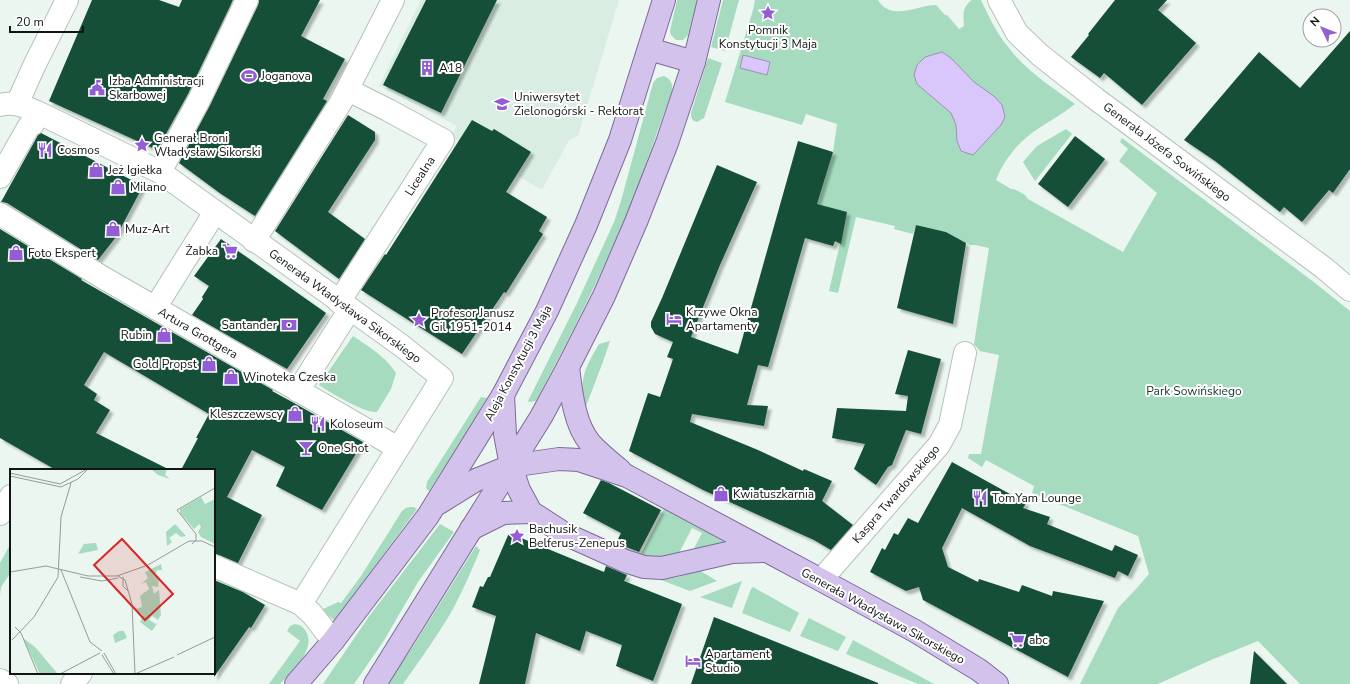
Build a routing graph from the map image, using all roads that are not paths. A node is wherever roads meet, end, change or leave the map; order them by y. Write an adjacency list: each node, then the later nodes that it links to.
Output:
1 (67, 0): 10 (street)
2 (247, 0): 12 (street)
3 (393, 0): 9 (street)
4 (664, 0): 7 (main road, Aleja Konstytucji 3 Maja)
5 (709, 0): 8 (main road)
6 (999, 0): 17 (street, Generała Józefa Sowińskiego)
7 (648, 49): 8 (main road); 23 (main road, Aleja Konstytucji 3 Maja)
8 (694, 62): 21 (main road)
9 (348, 90): 16 (street); 18 (street, Licealna)
10 (9, 105): 12 (street, Generała Władysława Sikorskiego)
11 (33, 124): 13 (street)
12 (160, 172): 14 (street, Generała Władysława Sikorskiego)
13 (0, 177)
14 (215, 212): 16 (street, Generała Władysława Sikorskiego); 19 (street)
15 (0, 214): 19 (street, Artura Grottgera)
16 (254, 241): 18 (street, Generała Władysława Sikorskiego)
17 (1350, 290)
18 (345, 306): 22 (street, Licealna); 24 (street, Generała Władysława Sikorskiego)
19 (157, 309): 22 (street, Artura Grottgera)
20 (965, 353): 34 (street, Kaspra Twardowskiego)
21 (568, 367): 25 (main road); 26 (main road)
22 (298, 391): 24 (street, Artura Grottgera)
23 (503, 395): 25 (main road, Generała Władysława Sikorskiego); 28 (main road, Aleja Konstytucji 3 Maja)
24 (398, 448): 35 (street, Generała Władysława Sikorskiego)
25 (511, 466): 26 (main road, Generała Władysława Sikorskiego); 28 (main road, Generała Władysława Sikorskiego); 29 (main road, Generała Władysława Sikorskiego); 31 (main road)
26 (627, 476): 32 (main road, Generała Władysława Sikorskiego)
27 (10, 498): 30 (street)
28 (436, 505): 36 (main road, Aleja Konstytucji 3 Maja)
29 (531, 512): 31 (main road); 32 (main road, Generała Władysława Sikorskiego)
30 (0, 514)
31 (471, 529): 42 (main road)
32 (766, 551): 34 (main road, Generała Władysława Sikorskiego)
33 (215, 566): 35 (street)
34 (821, 580): 43 (main road, Generała Władysława Sikorskiego)
35 (301, 604): 36 (street)
36 (333, 642): 41 (main road, Aleja Konstytucji 3 Maja)
37 (80, 674): 40 (street)
38 (0, 680): 39 (street)
39 (7, 684)
40 (72, 684)
41 (296, 684)
42 (375, 684)
43 (997, 684)

